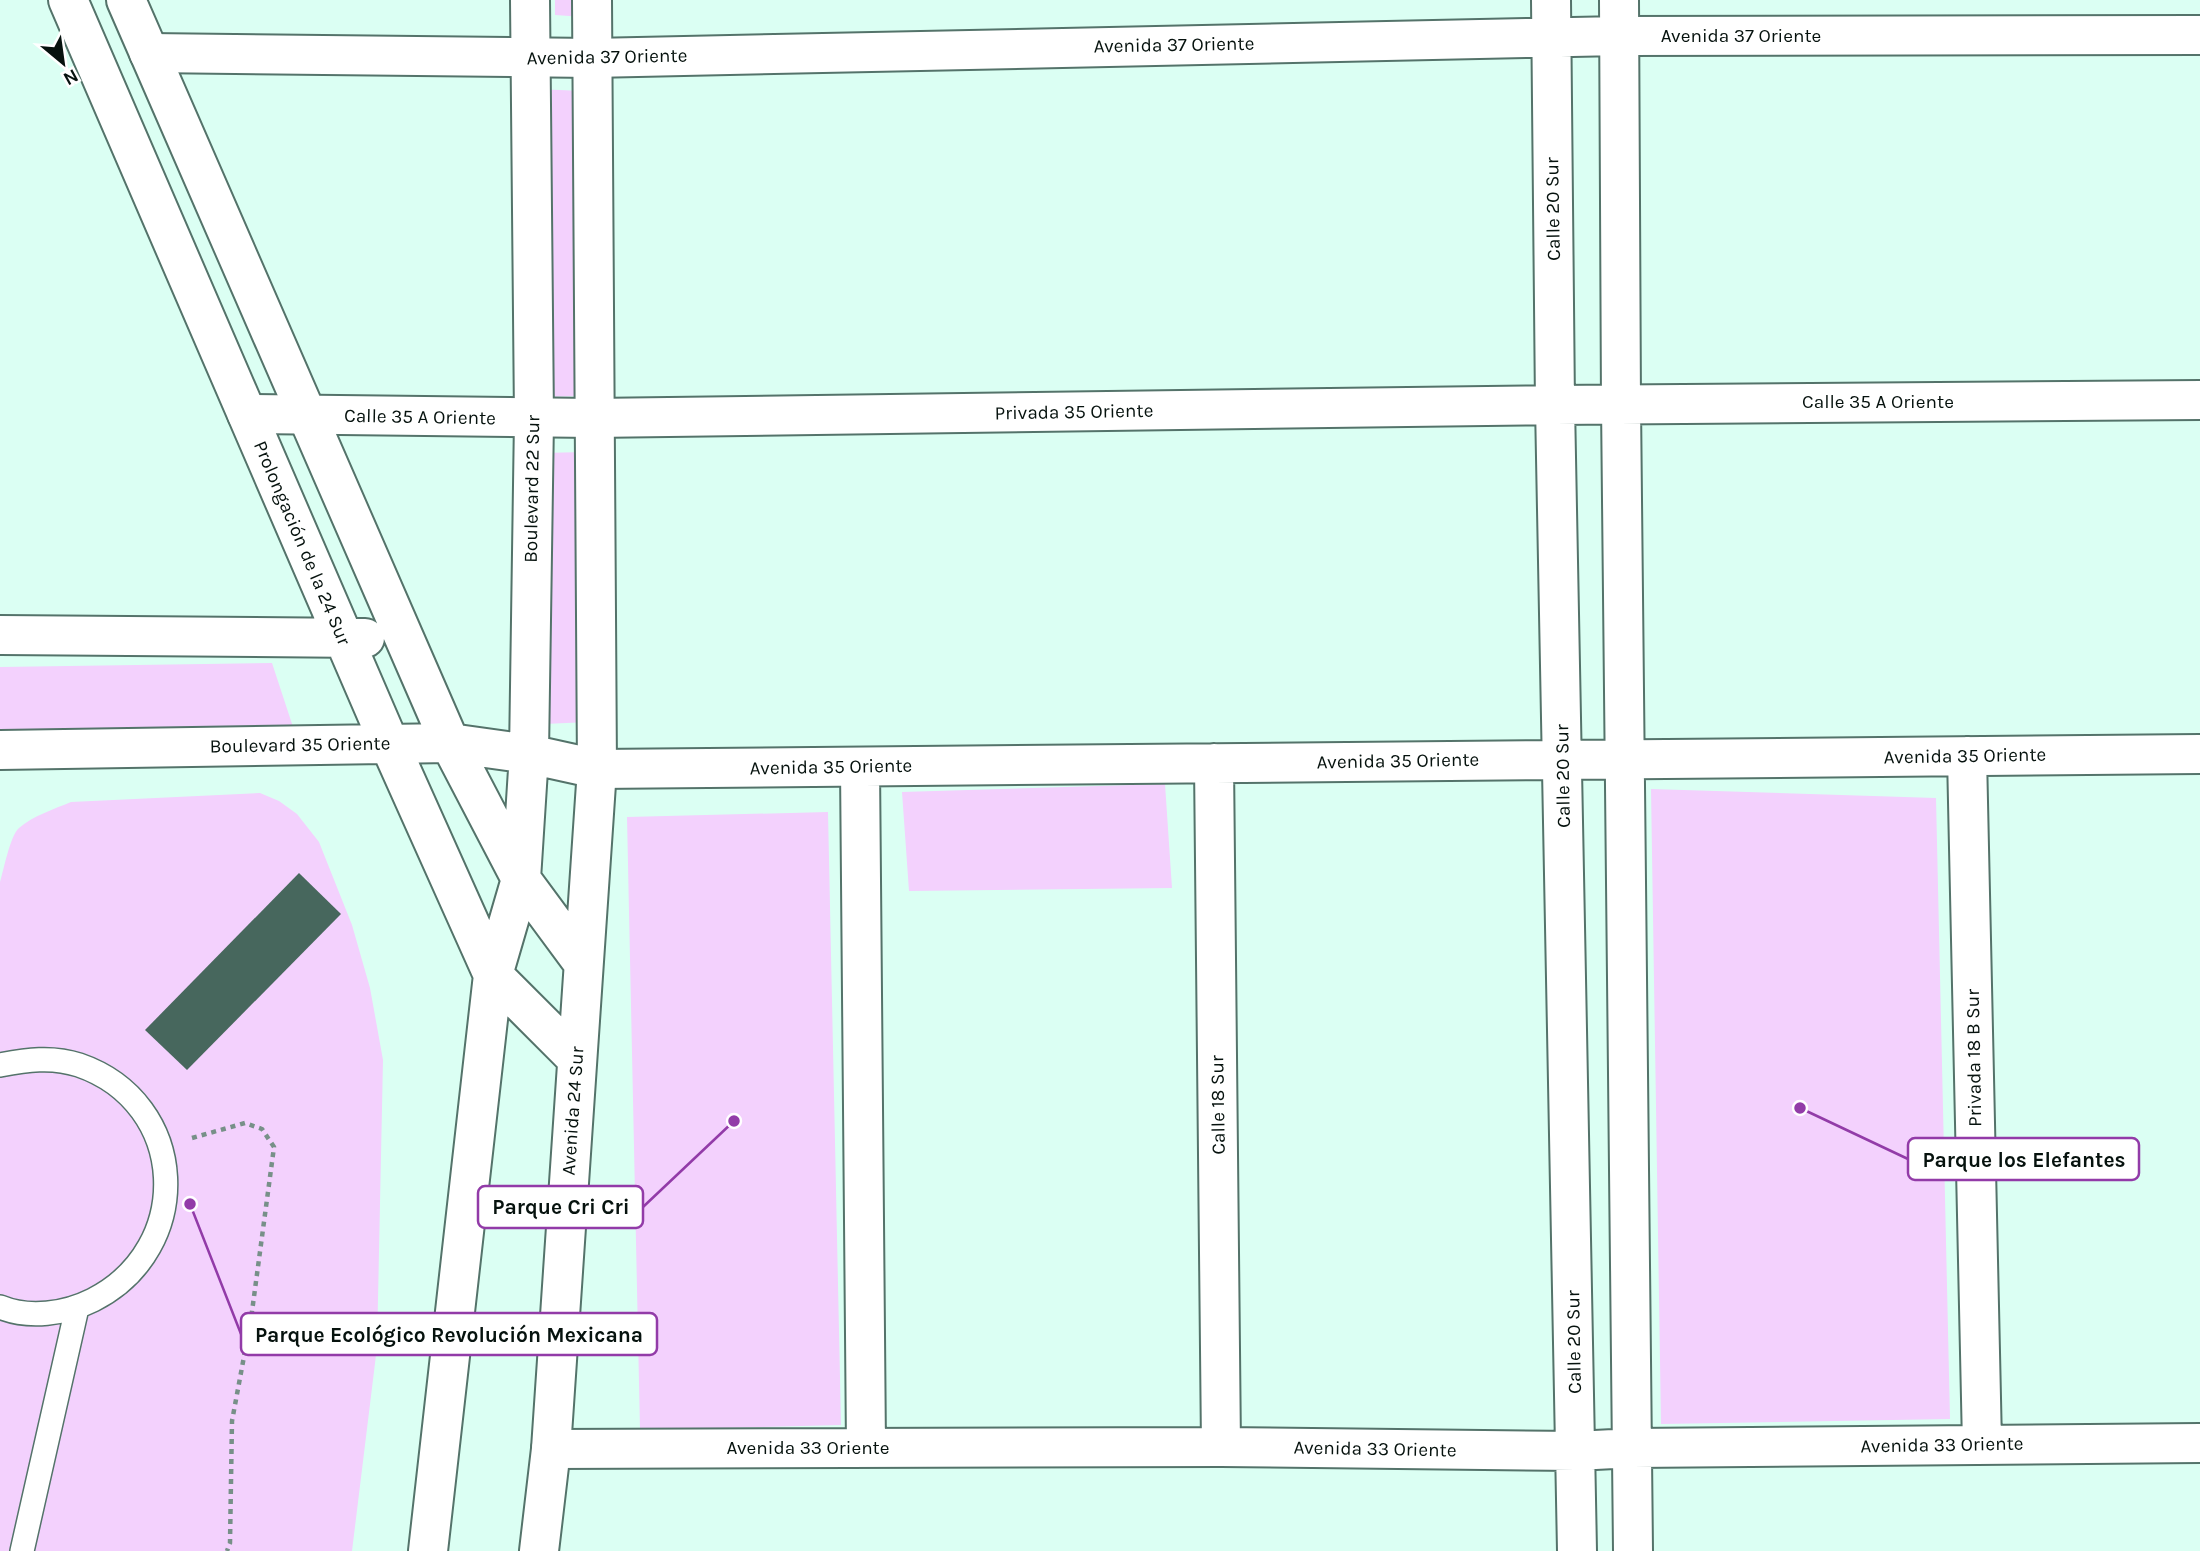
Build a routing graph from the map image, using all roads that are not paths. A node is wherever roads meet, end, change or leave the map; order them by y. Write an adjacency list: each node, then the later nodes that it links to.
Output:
1 (68, 0): 14 (street, Prolongación de la 24 Sur)
2 (126, 0): 8 (street)
3 (530, 0): 10 (street, Boulevard 22 Sur)
4 (592, 0): 9 (street)
5 (1551, 18): 6 (street, Avenida 37 Oriente); 9 (street, Avenida 37 Oriente); 13 (street, Calle 20 Sur)
6 (1619, 18): 7 (street, Avenida 37 Oriente); 12 (street)
7 (2200, 35)
8 (149, 53): 10 (street, Avenida 37 Oriente); 15 (street)
9 (592, 58): 10 (street, Avenida 37 Oriente); 16 (street)
10 (531, 59): 17 (street, Boulevard 22 Sur)
11 (2200, 400): 12 (street, Calle 35 A Oriente)
12 (1621, 404): 13 (street, Calle 35 A Oriente); 27 (street)
13 (1555, 405): 16 (street, Privada 35 Oriente); 28 (street, Calle 20 Sur)
14 (247, 414): 15 (street, Calle 35 A Oriente); 20 (street, Prolongación de la 24 Sur)
15 (306, 415): 17 (street, Calle 35 A Oriente); 19 (street)
16 (593, 418): 17 (street, Calle 35 A Oriente); 31 (street)
17 (534, 419): 24 (street, Boulevard 22 Sur)
18 (0, 635): 20 (street)
19 (402, 635): 20 (street); 22 (street)
20 (343, 639): 21 (street, Prolongación de la 24 Sur)
21 (389, 743): 22 (street, Boulevard 35 Oriente); 23 (street, Boulevard 35 Oriente); 34 (street, Prolongación de la 24 Sur)
22 (450, 743): 24 (street, Boulevard 35 Oriente); 32 (street)
23 (0, 750)
24 (529, 754): 31 (street, Boulevard 35 Oriente); 32 (street, Boulevard 22 Sur)
25 (2200, 754): 26 (street, Avenida 35 Oriente)
26 (1967, 756): 27 (street, Avenida 35 Oriente); 40 (street, Privada 18 B Sur)
27 (1625, 759): 28 (street, Avenida 35 Oriente); 43 (street)
28 (1563, 760): 29 (street, Avenida 35 Oriente); 45 (street, Calle 20 Sur)
29 (1214, 763): 30 (street, Avenida 35 Oriente); 42 (street, Calle 18 Sur)
30 (860, 766): 31 (street, Avenida 35 Oriente); 41 (street)
31 (597, 769): 33 (street)
32 (520, 879): 33 (street); 34 (street, Boulevard 22 Sur)
33 (583, 963): 35 (street, Avenida 24 Sur)
34 (493, 975): 35 (street, Prolongación de la 24 Sur); 47 (street)
35 (577, 1059): 44 (street, Avenida 24 Sur)
36 (0, 1065): 38 (lane)
37 (0, 1307): 38 (lane)
38 (77, 1308): 46 (lane)
39 (2200, 1443): 40 (street, Avenida 33 Oriente)
40 (1982, 1444): 43 (street, Avenida 33 Oriente)
41 (866, 1447): 42 (street, Avenida 33 Oriente); 44 (street, Avenida 33 Oriente)
42 (1221, 1447): 45 (street, Avenida 33 Oriente)
43 (1633, 1448): 45 (street, Avenida 33 Oriente); 50 (street)
44 (551, 1449): 48 (street, Avenida 24 Sur)
45 (1576, 1451): 49 (street, Calle 20 Sur)
46 (22, 1551)
47 (428, 1551)
48 (539, 1551)
49 (1577, 1551)
50 (1633, 1551)

